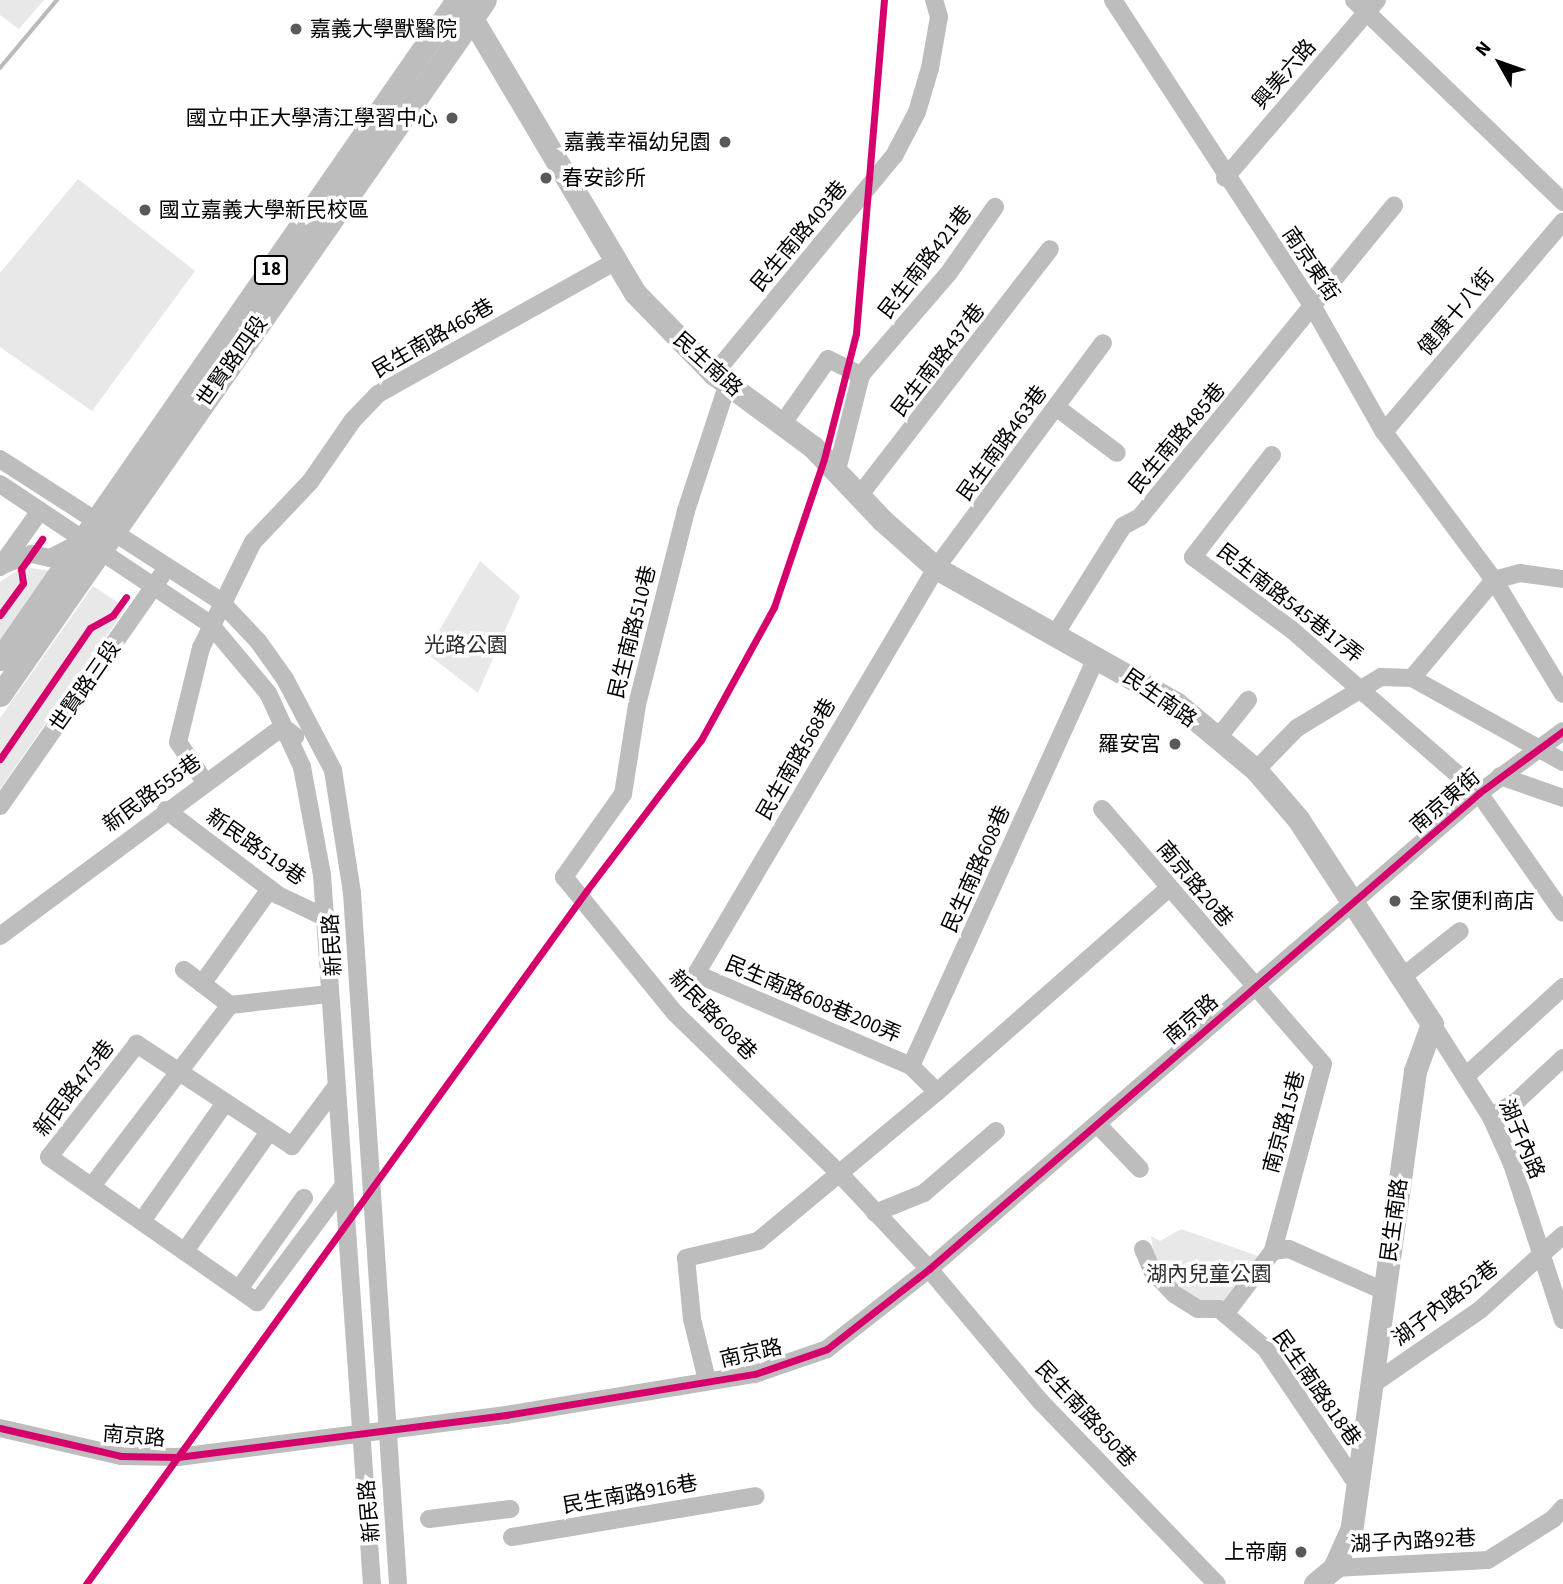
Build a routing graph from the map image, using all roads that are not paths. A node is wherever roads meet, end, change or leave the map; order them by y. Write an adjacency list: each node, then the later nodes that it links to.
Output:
1 (459, 0): 5 (main road, 民生南路); 27 (main road, 世賢路四段 / 18)
2 (934, 0): 16 (street, 民生南路403巷)
3 (1112, 0): 6 (street, 南京東街)
4 (1366, 4): 6 (street, 興美六路); 7 (street)
5 (480, 10): 12 (main road, 民生南路); 27 (main road, 世賢路四段 / 18)
6 (1225, 178): 13 (street, 南京東街)
7 (1563, 201)
8 (1394, 206): 13 (street, 民生南路485巷)
9 (995, 207): 15 (street, 民生南路421巷)
10 (1563, 222): 19 (street, 健康十八街)
11 (1049, 249): 25 (street, 民生南路437巷)
12 (614, 262): 16 (main road, 民生南路); 35 (street, 民生南路466巷)
13 (1313, 307): 19 (street, 南京東街); 37 (street, 民生南路485巷)
14 (1103, 343): 17 (street, 民生南路463巷)
15 (861, 375): 18 (street); 23 (street, 民生南路421巷)
16 (720, 380): 18 (main road, 民生南路); 59 (street, 民生南路510巷)
17 (1056, 407): 20 (street); 31 (street, 民生南路463巷)
18 (783, 423): 23 (main road, 民生南路)
19 (1384, 432): 33 (street, 南京東街)
20 (1118, 453)
21 (1272, 455): 41 (street, 民生南路545巷17弄)
22 (0, 459): 27 (street, 新民路)
23 (836, 474): 25 (main road, 民生南路)
24 (0, 484): 26 (street, 新民路)
25 (859, 496): 31 (main road, 民生南路)
26 (40, 511): 28 (street, 新民路); 30 (street)
27 (106, 525): 28 (main road, 世賢路四段 / 18); 29 (street, 新民路)
28 (93, 545): 30 (street); 34 (street, 新民路); 39 (main road, 18); 43 (main road, 18)
29 (169, 565): 34 (street, 世賢路三段); 35 (street, 新民路)
30 (0, 567)
31 (936, 568): 37 (main road, 民生南路); 68 (street, 民生南路568巷)
32 (1563, 579): 33 (street)
33 (1494, 580): 40 (street); 42 (street, 南京東街)
34 (155, 586): 36 (street, 新民路); 56 (street, 世賢路三段)
35 (220, 601): 36 (street, 民生南路466巷); 50 (street, 新民路)
36 (210, 624): 45 (street, 新民路); 53 (street, 民生南路466巷)
37 (1056, 633): 38 (main road, 民生南路)
38 (1097, 656): 47 (main road, 民生南路); 77 (street, 民生南路608巷)
39 (0, 659)
40 (1412, 678): 41 (street); 48 (street)
41 (1361, 687): 51 (street); 54 (street)
42 (1563, 694)
43 (0, 695)
44 (1248, 699): 47 (street)
45 (288, 731): 50 (street); 53 (street, 新民路555巷); 64 (street, 新民路)
46 (1563, 731): 48 (street, 南京東街)
47 (1217, 739): 51 (main road, 民生南路)
48 (1536, 747): 49 (street); 52 (street, 南京東街)
49 (1563, 762)
50 (333, 770): 107 (street, 新民路)
51 (1256, 770): 62 (main road, 民生南路)
52 (1500, 776): 54 (street, 南京東街); 55 (street)
53 (205, 782): 58 (street, 新民路555巷)
54 (1479, 793): 62 (street, 南京東街); 63 (street)
55 (1563, 798)
56 (0, 806)
57 (1102, 809): 60 (street, 南京路20巷)
58 (166, 810): 61 (street, 新民路519巷); 66 (street, 新民路555巷)
59 (564, 877): 88 (street, 新民路608巷)
60 (1169, 888): 71 (street, 南京路20巷); 81 (street)
61 (270, 889): 64 (street, 新民路519巷); 70 (street)
62 (1354, 904): 69 (main road, 民生南路); 71 (street, 南京路)
63 (1563, 912)
64 (322, 916): 73 (street, 新民路)
65 (1460, 931): 69 (street)
66 (0, 936)
67 (184, 970): 70 (street)
68 (696, 974): 77 (street, 民生南路608巷200弄)
69 (1401, 978): 75 (main road, 民生南路)
70 (202, 984): 74 (street)
71 (1253, 987): 84 (street, 南京路); 97 (street, 南京路15巷)
72 (1563, 987): 79 (street)
73 (328, 994): 74 (street); 80 (street, 新民路)
74 (230, 1006): 78 (street)
75 (1432, 1024): 79 (street, 湖子內路); 101 (main road, 民生南路)
76 (1563, 1058): 83 (street)
77 (911, 1066): 81 (street)
78 (177, 1072): 82 (street, 新民路475巷); 89 (street); 89 (street, 新民路475巷)
79 (1466, 1076): 83 (street, 湖子內路)
80 (336, 1087): 86 (street, 新民路475巷); 90 (street, 新民路)
81 (937, 1092): 88 (street)
82 (225, 1103): 86 (street, 新民路475巷); 93 (street)
83 (1491, 1117): 98 (street, 湖子內路)
84 (1097, 1124): 87 (street); 99 (street, 南京路)
85 (996, 1130): 92 (street)
86 (269, 1132): 96 (street)
87 (1140, 1169)
88 (840, 1174): 92 (street, 新民路608巷); 104 (street)
89 (92, 1186): 93 (street, 新民路475巷)
90 (342, 1188): 100 (street, 新民路475巷); 108 (street, 新民路)
91 (304, 1198): 100 (street)
92 (875, 1213): 99 (street, 民生南路850巷)
93 (142, 1221): 96 (street, 新民路475巷)
94 (1563, 1235): 98 (street, 湖子內路52巷)
95 (1143, 1249): 102 (street, 民生南路818巷)
96 (185, 1251): 100 (street, 新民路475巷)
97 (1273, 1251): 101 (street); 102 (street, 南京路15巷)
98 (1539, 1253): 103 (street, 湖子內路); 105 (street, 湖子內路52巷)
99 (929, 1269): 104 (street, 南京路); 118 (street, 民生南路850巷)
100 (239, 1289)
101 (1384, 1290): 105 (main road, 民生南路)
102 (1225, 1314): 109 (street, 民生南路818巷)
103 (1563, 1320)
104 (707, 1380): 107 (street, 南京路)
105 (1373, 1384): 109 (main road, 民生南路)
106 (0, 1428): 108 (street, 南京路)
107 (385, 1432): 108 (street, 南京路); 117 (street, 新民路)
108 (359, 1436): 116 (street, 新民路)
109 (1360, 1480): 115 (main road, 民生南路)
110 (756, 1496): 114 (street, 民生南路916巷)
111 (1563, 1508): 115 (street, 湖子內路92巷)
112 (510, 1509): 113 (street)
113 (429, 1519)
114 (512, 1537)
115 (1334, 1568): 119 (main road, 民生南路)
116 (372, 1584)
117 (398, 1584)
118 (1217, 1584)
119 (1315, 1584)

